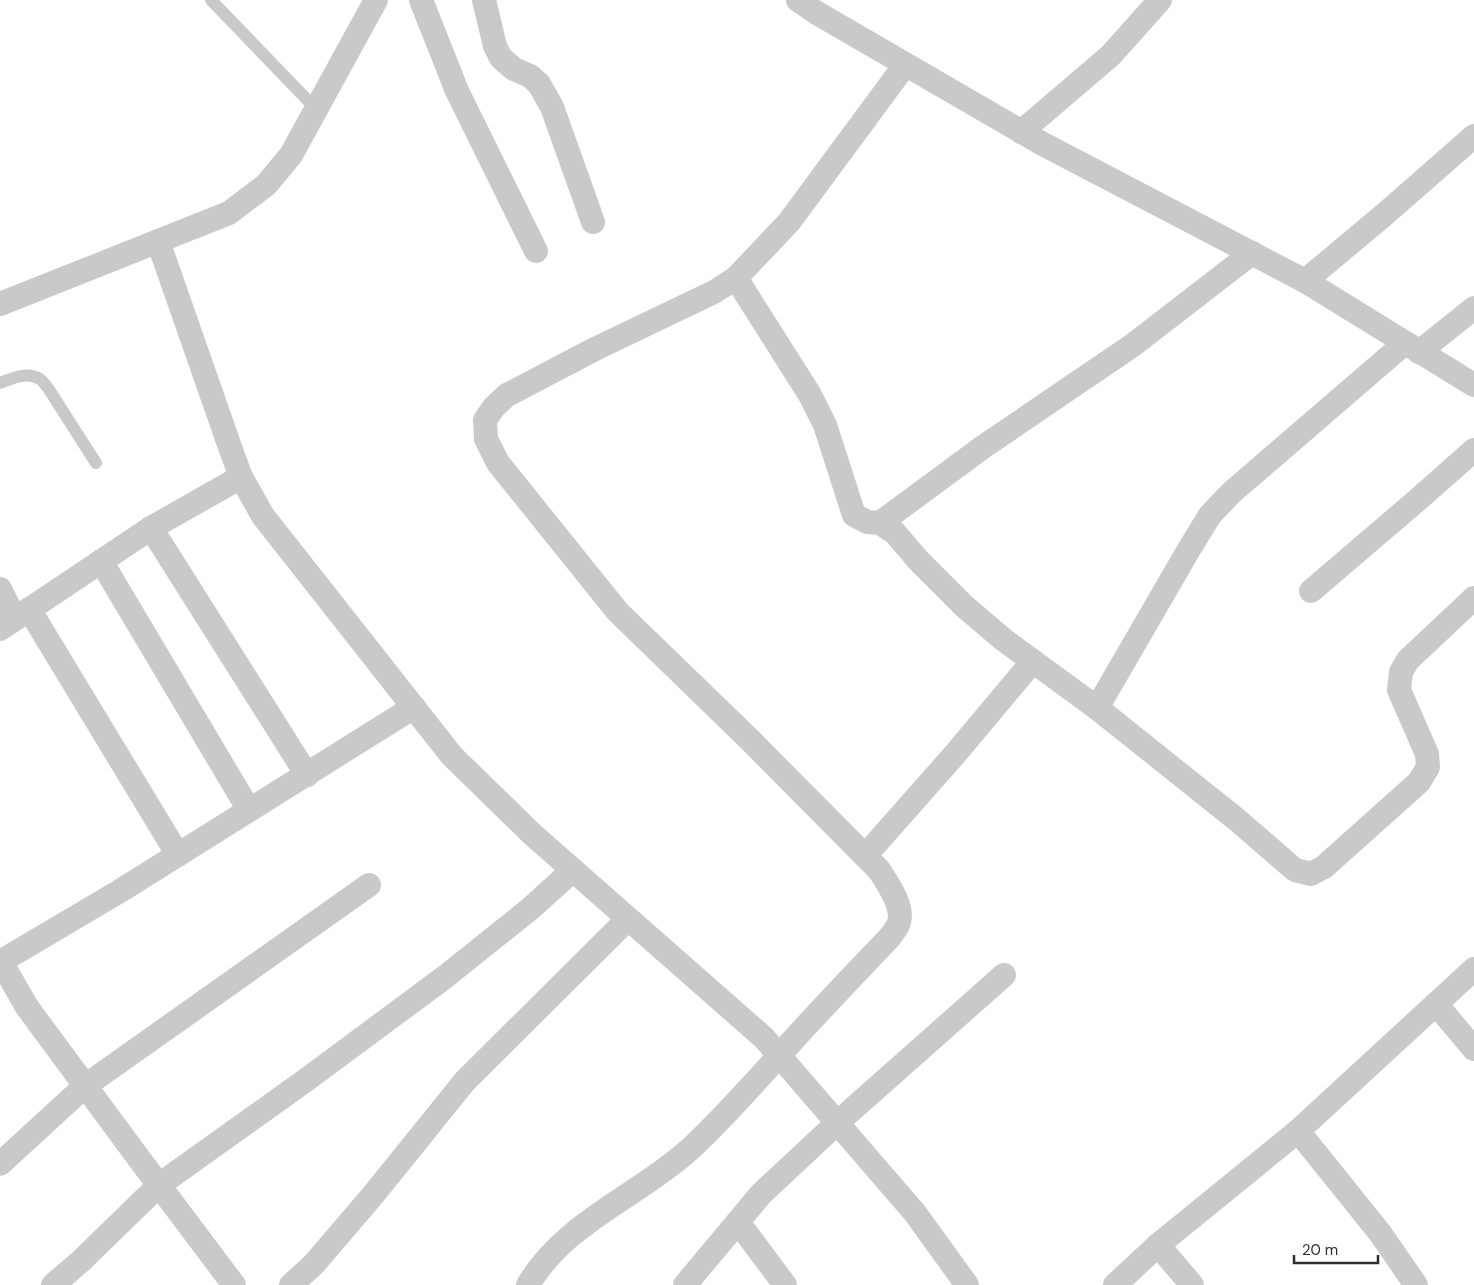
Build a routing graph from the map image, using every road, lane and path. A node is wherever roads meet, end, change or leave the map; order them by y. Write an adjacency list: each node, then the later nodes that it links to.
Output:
1 (211, 0): 8 (lane)
2 (376, 0): 8 (street)
3 (422, 0): 13 (street)
4 (484, 0): 11 (street)
5 (798, 0): 7 (street)
6 (1160, 0): 9 (street)
7 (905, 65): 9 (street); 15 (street)
8 (316, 110): 12 (street)
9 (1021, 132): 14 (street)
10 (1474, 136): 16 (street)
11 (593, 222)
12 (158, 241): 17 (street); 24 (street)
13 (536, 251)
14 (1252, 253): 16 (street); 25 (street)
15 (736, 278): 25 (street); 38 (street)
16 (1305, 281): 19 (street)
17 (0, 304)
18 (1474, 308): 19 (street)
19 (1412, 347): 21 (street); 34 (street)
20 (0, 383): 23 (lane)
21 (1474, 385)
22 (1474, 450): 29 (street)
23 (96, 463)
24 (241, 477): 26 (street); 33 (street)
25 (880, 523): 32 (street)
26 (151, 528): 27 (street); 35 (street)
27 (101, 561): 31 (street); 36 (street)
28 (0, 588): 31 (street)
29 (1310, 591)
30 (1474, 598): 34 (street)
31 (15, 619): 37 (street)
32 (1033, 661): 34 (street); 38 (street)
33 (414, 707): 35 (street); 39 (street)
34 (1097, 708)
35 (306, 775): 36 (street)
36 (249, 810): 37 (street)
37 (178, 855): 42 (street)
38 (865, 856): 47 (street)
39 (573, 870): 41 (street); 52 (street)
40 (369, 885): 48 (street)
41 (628, 919): 47 (street); 57 (street)
42 (0, 961): 48 (street)
43 (1474, 969): 45 (street)
44 (1004, 975): 49 (street)
45 (1436, 1004): 46 (street); 50 (street)
46 (1474, 1049)
47 (778, 1056): 49 (street); 58 (street)
48 (85, 1086): 51 (street); 52 (street)
49 (837, 1123): 53 (street); 61 (street)
50 (1298, 1131): 54 (street); 64 (street)
51 (0, 1164)
52 (159, 1185): 55 (street); 56 (street)
53 (738, 1222): 59 (street); 60 (street)
54 (1158, 1244): 62 (street); 63 (street)
55 (53, 1285)
56 (234, 1285)
57 (291, 1285)
58 (528, 1285)
59 (685, 1285)
60 (785, 1285)
61 (966, 1285)
62 (1115, 1285)
63 (1192, 1285)
64 (1416, 1285)

